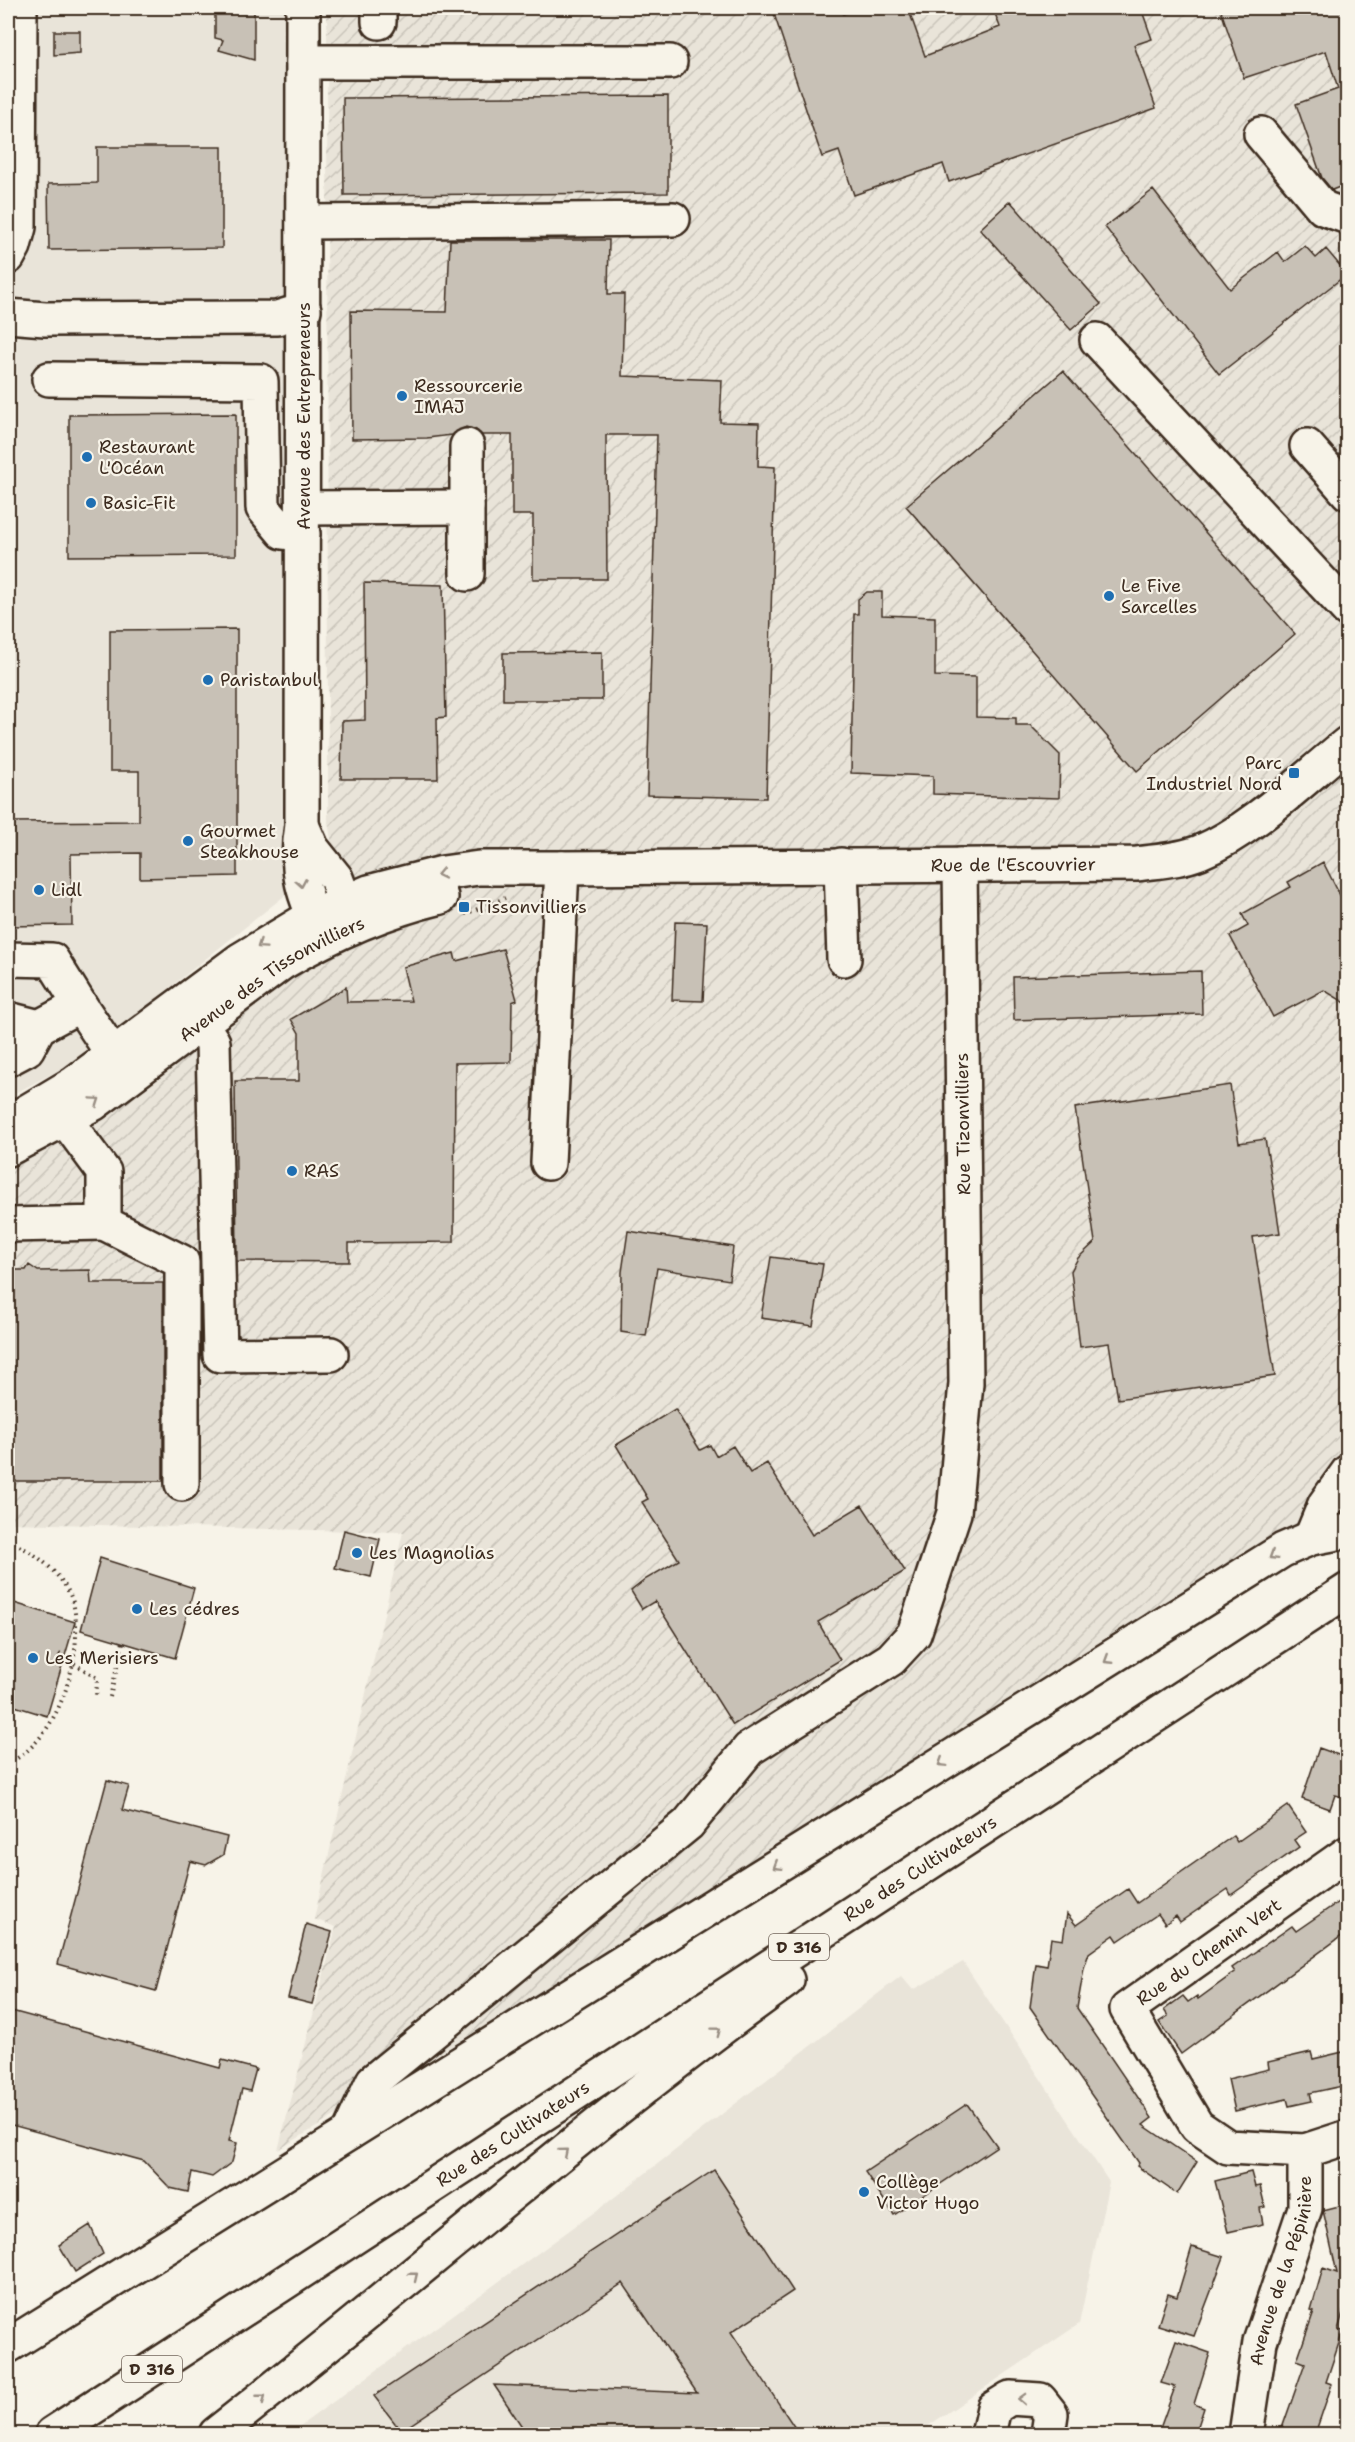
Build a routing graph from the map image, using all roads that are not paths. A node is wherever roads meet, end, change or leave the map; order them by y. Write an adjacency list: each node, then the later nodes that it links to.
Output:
1 (20, 8): 9 (street)
2 (303, 8): 3 (street, Avenue des Entrepreneurs)
3 (303, 62): 4 (street); 8 (street, Avenue des Entrepreneurs)
4 (670, 62)
5 (1261, 134): 6 (street)
6 (1347, 217)
7 (673, 219): 8 (street)
8 (304, 222): 10 (street, Avenue des Entrepreneurs)
9 (8, 257)
10 (304, 310): 11 (street); 18 (street, Avenue des Entrepreneurs)
11 (8, 316)
12 (1097, 340): 20 (street)
13 (49, 379): 18 (street)
14 (467, 446): 17 (street)
15 (1307, 446): 16 (street)
16 (1347, 493)
17 (467, 507): 18 (street); 19 (street)
18 (304, 521): 22 (street, Avenue des Entrepreneurs)
19 (467, 574)
20 (1347, 610)
21 (1347, 743): 24 (street, Rue de l'Escouvrier)
22 (302, 825): 27 (street, Avenue des Entrepreneurs); 28 (street, Avenue des Entrepreneurs, one-way to 28)
23 (841, 865): 24 (street, Rue de l'Escouvrier); 25 (street, Rue de l'Escouvrier); 30 (street)
24 (960, 865): 50 (street, Rue Tizonvilliers)
25 (641, 866): 26 (street, Avenue des Tissonvilliers)
26 (562, 868): 27 (street, Avenue des Tissonvilliers); 40 (street)
27 (349, 913): 28 (street, Avenue des Tissonvilliers)
28 (318, 927): 32 (street, Avenue des Tissonvilliers)
29 (8, 959): 31 (street)
30 (844, 960)
31 (80, 1005): 34 (street); 36 (street)
32 (194, 1012): 36 (street, Avenue des Tissonvilliers); 43 (street)
33 (8, 1019): 34 (street)
34 (39, 1027): 35 (street)
35 (8, 1059)
36 (121, 1066): 37 (street, Avenue des Tissonvilliers)
37 (58, 1110): 38 (street, Avenue des Tissonvilliers); 39 (street, Avenue des Tissonvilliers); 41 (street)
38 (8, 1123)
39 (8, 1149)
40 (549, 1163)
41 (105, 1223): 42 (street); 45 (street)
42 (8, 1225)
43 (331, 1354)
44 (1347, 1472): 47 (street)
45 (182, 1484)
46 (1347, 1531): 47 (street)
47 (1311, 1538): 50 (street, one-way to 50)
48 (1346, 1591): 54 (street, Rue des Cultivateurs / D 316); 55 (street, one-way to 48)
49 (1347, 1853): 52 (street, Rue du Chemin Vert)
50 (349, 2133): 53 (street)
51 (1347, 2137): 52 (street, Avenue de la Pépinière)
52 (1305, 2151): 58 (street, Avenue de la Pépinière)
53 (8, 2346)
54 (52, 2434)
55 (216, 2434)
56 (988, 2434): 57 (street, one-way to 56)
57 (1048, 2434)
58 (1246, 2434)

